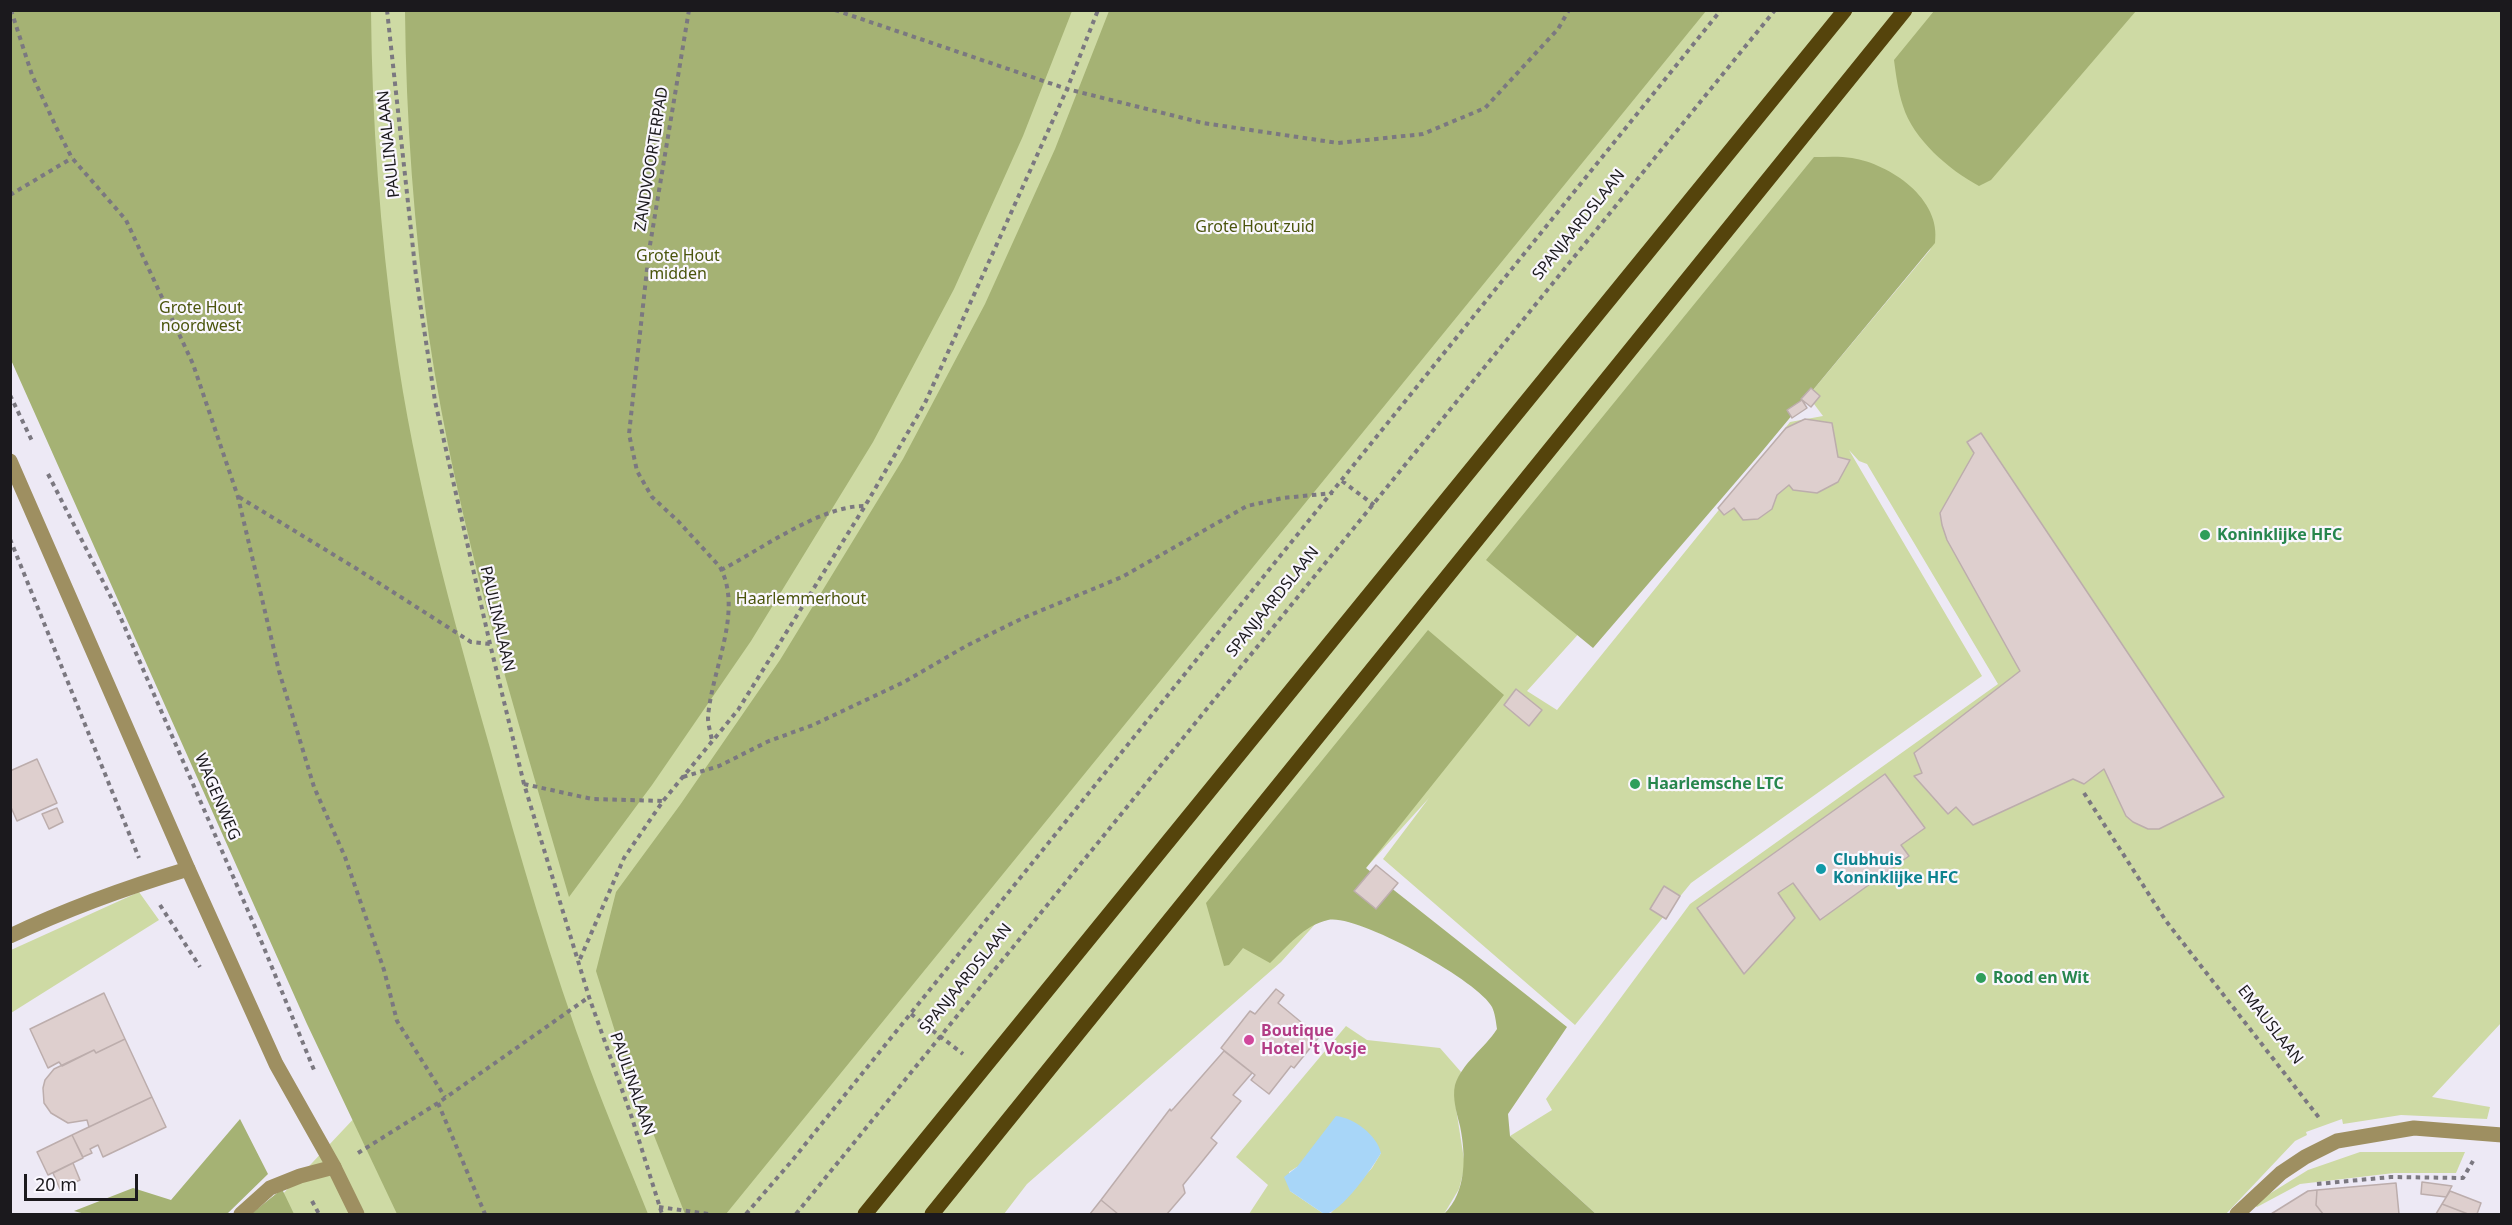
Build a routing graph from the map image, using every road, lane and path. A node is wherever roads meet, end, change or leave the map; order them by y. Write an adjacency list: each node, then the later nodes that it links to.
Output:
1 (11, 10): 12 (path)
2 (387, 10): 24 (path, PAULINALAAN)
3 (689, 10): 23 (path, ZANDVOORTERPAD)
4 (836, 10): 11 (path)
5 (1098, 10): 11 (path)
6 (1569, 10): 11 (path)
7 (1721, 10): 18 (path, SPANJAARDSLAAN)
8 (1775, 10): 21 (path, SPANJAARDSLAAN)
9 (1845, 10): 36 (main road)
10 (1905, 10): 54 (main road)
11 (1067, 89): 22 (path)
12 (72, 158): 13 (path); 20 (path)
13 (10, 195)
14 (10, 395): 15 (path)
15 (35, 447)
16 (10, 461): 30 (street)
17 (46, 468): 37 (path, WAGENWEG)
18 (1342, 481): 19 (path, SPANJAARDSLAAN); 21 (path)
19 (1333, 493): 26 (path); 34 (path, SPANJAARDSLAAN)
20 (238, 496): 24 (path); 38 (path)
21 (1374, 505): 35 (path, SPANJAARDSLAAN)
22 (865, 506): 23 (path); 25 (path)
23 (722, 570): 25 (path, ZANDVOORTERPAD)
24 (490, 644): 27 (path, PAULINALAAN)
25 (712, 741): 26 (path)
26 (682, 778): 29 (path)
27 (524, 784): 29 (path); 32 (path, PAULINALAAN)
28 (2084, 793): 41 (path, EMAUSLAAN)
29 (663, 801): 32 (path)
30 (188, 869): 31 (street); 43 (street)
31 (10, 936)
32 (579, 960): 33 (path, PAULINALAAN)
33 (590, 997): 38 (path); 45 (path, PAULINALAAN)
34 (911, 1014): 35 (path); 51 (path, SPANJAARDSLAAN)
35 (941, 1038): 36 (path); 52 (path, SPANJAARDSLAAN)
36 (993, 1057): 53 (main road)
37 (316, 1076)
38 (445, 1097): 39 (path)
39 (438, 1104): 42 (path); 48 (path)
40 (2495, 1135): 41 (street); 44 (path)
41 (2337, 1141): 55 (street)
42 (354, 1155)
43 (334, 1167): 46 (street); 47 (street)
44 (2306, 1185)
45 (659, 1207): 49 (path, PAULINALAAN); 50 (path)
46 (241, 1215)
47 (357, 1215)
48 (485, 1215)
49 (662, 1215)
50 (709, 1215)
51 (746, 1215)
52 (796, 1215)
53 (865, 1215)
54 (933, 1215)
55 (2237, 1215)

